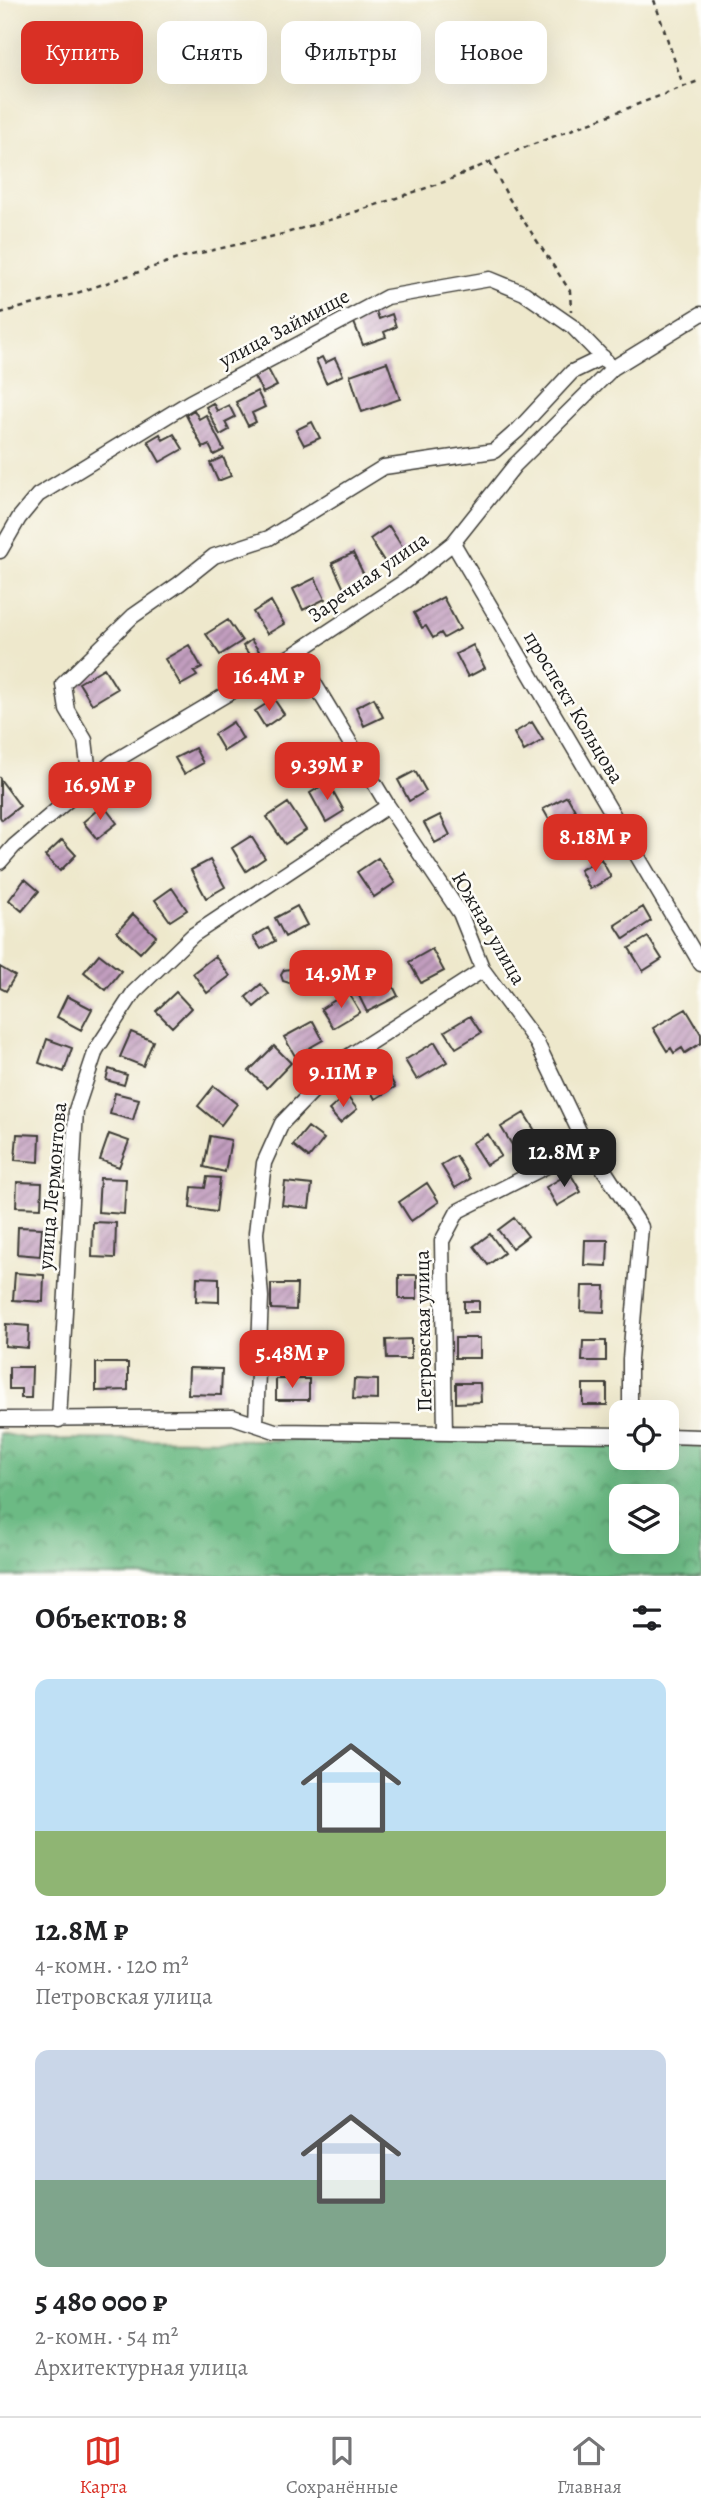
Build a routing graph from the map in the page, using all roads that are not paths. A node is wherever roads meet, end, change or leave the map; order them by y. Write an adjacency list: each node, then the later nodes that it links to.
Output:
1 (701, 314): 2 (street)
2 (608, 362): 3 (street, Заречная улица); 4 (street, улица Займище); 6 (street)
3 (453, 543): 5 (street, Заречная улица); 9 (street, проспект Кольцова)
4 (0, 551)
5 (296, 653): 6 (street, Заречная улица); 7 (street, Южная улица)
6 (90, 782): 8 (street, Заречная улица)
7 (388, 806): 10 (street, Южная улица); 14 (street, улица Лермонтова)
8 (0, 862)
9 (701, 964)
10 (483, 970): 11 (street, Южная улица); 15 (street)
11 (580, 1133): 12 (street, Южная улица); 16 (street, Петровская улица)
12 (630, 1400)
13 (0, 1419): 14 (street)
14 (59, 1420): 15 (street)
15 (256, 1423): 16 (street)
16 (445, 1433): 17 (street)
17 (609, 1435)
18 (679, 1436): 19 (street)
19 (701, 1437)

